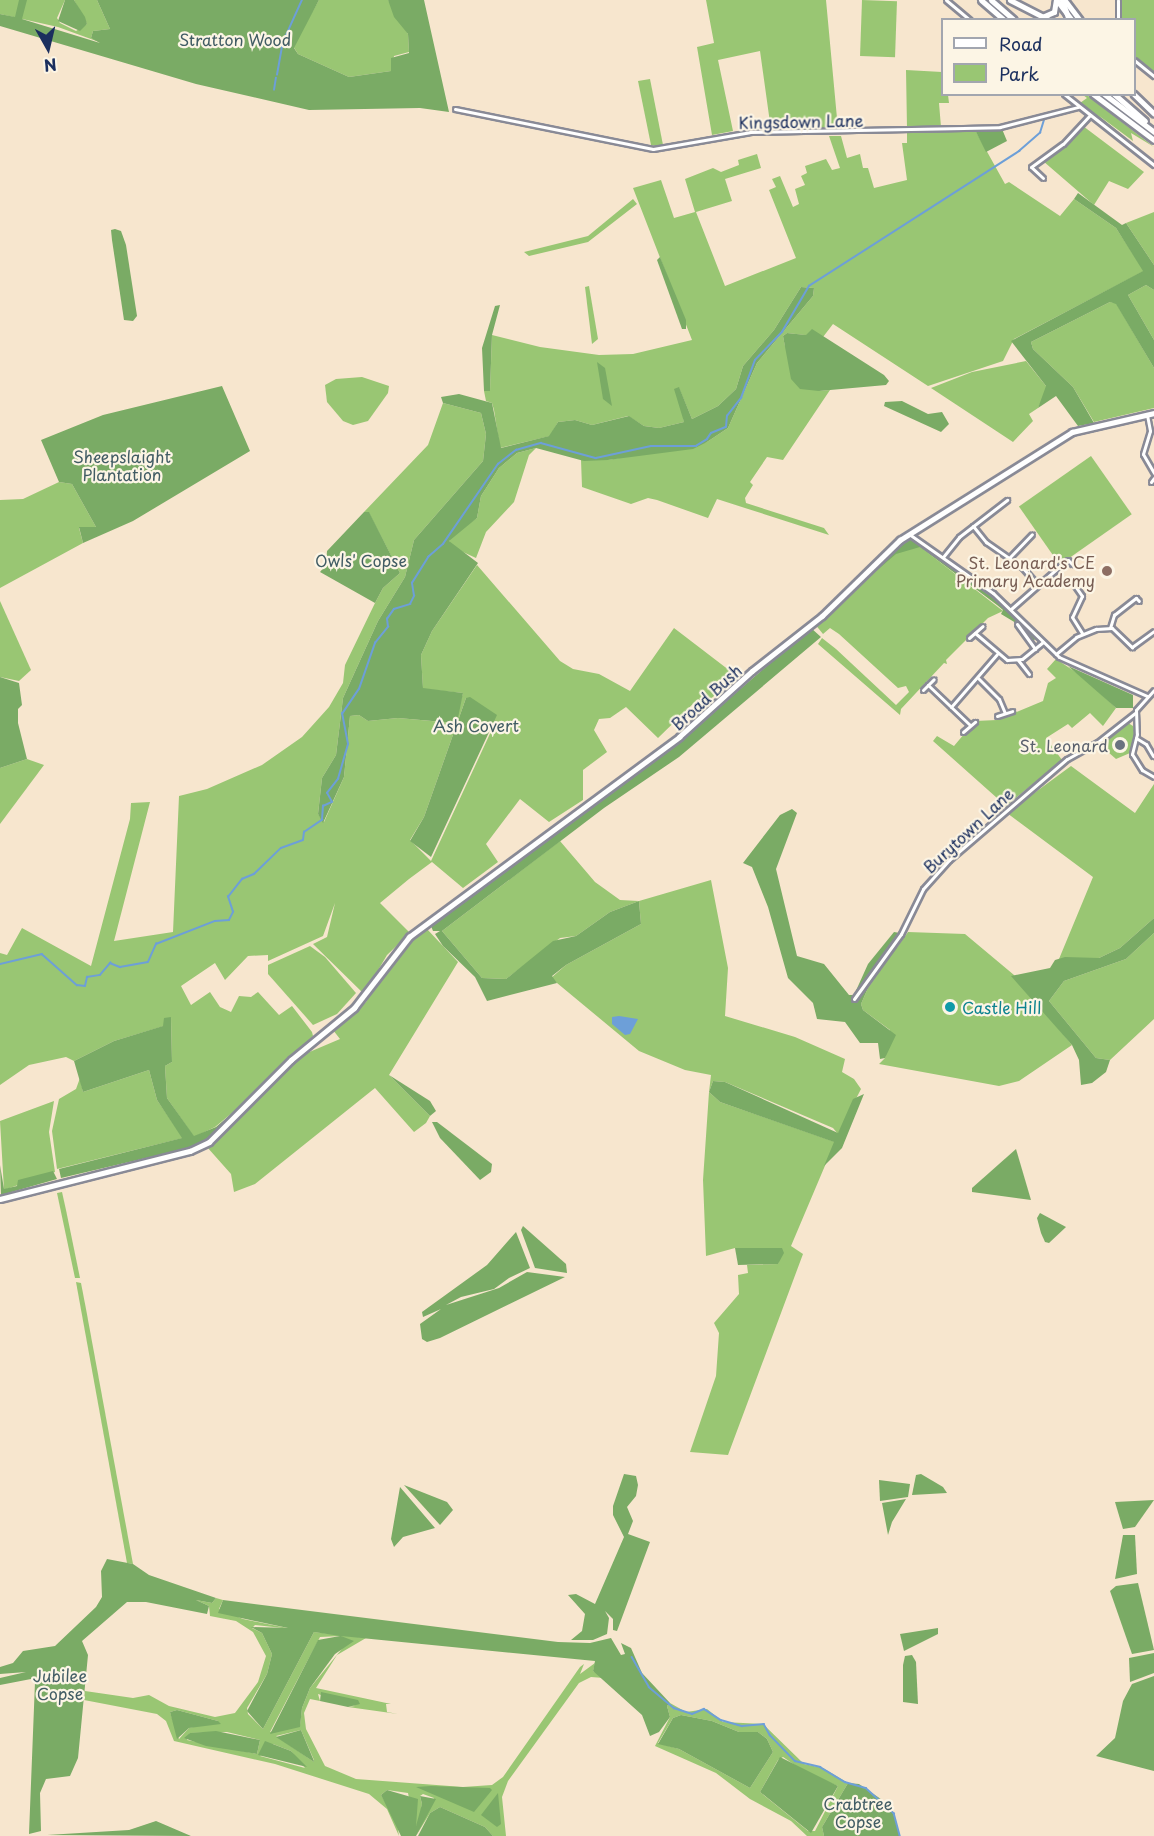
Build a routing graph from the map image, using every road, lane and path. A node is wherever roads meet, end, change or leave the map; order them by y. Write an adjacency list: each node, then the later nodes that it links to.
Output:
1 (946, 0): 8 (street)
2 (981, 0): 9 (highway)
3 (991, 0): 10 (highway)
4 (1010, 0): 11 (highway)
5 (1056, 0): 11 (highway); 12 (main road)
6 (1064, 0): 12 (highway); 13 (main road)
7 (1118, 0): 14 (street)
8 (968, 18)
9 (1002, 18)
10 (1012, 18)
11 (1046, 18)
12 (1070, 18)
13 (1078, 18)
14 (1118, 18)
15 (1136, 62): 16 (street)
16 (1154, 76)
17 (1066, 96): 22 (street)
18 (1096, 96): 27 (highway)
19 (1107, 96): 26 (highway)
20 (1116, 96): 26 (highway)
21 (1136, 96): 24 (main road)
22 (1078, 107): 23 (street, Kingsdown Lane); 25 (street)
23 (455, 109)
24 (1154, 113)
25 (1090, 115): 28 (street); 29 (street)
26 (1154, 131)
27 (1154, 140)
28 (1154, 165)
29 (1043, 178)
30 (1154, 413): 31 (main road, Broad Bush)
31 (1147, 415): 32 (street); 39 (main road, Broad Bush)
32 (1154, 473)
33 (1154, 478): 34 (street)
34 (1151, 482)
35 (1007, 500): 36 (street)
36 (1000, 505): 37 (street); 38 (street)
37 (1004, 510)
38 (973, 526): 43 (street); 44 (street)
39 (909, 534): 43 (street); 83 (main road, Broad Bush)
40 (1032, 534): 41 (street)
41 (1028, 538): 42 (street); 44 (street)
42 (1031, 542)
43 (943, 557): 49 (street)
44 (1009, 558): 47 (street)
45 (1072, 564): 47 (street)
46 (1073, 582): 55 (street)
47 (1037, 584): 49 (street)
48 (1138, 601): 51 (street)
49 (1011, 609): 57 (street)
50 (983, 626): 54 (street)
51 (1110, 628): 53 (street); 55 (street)
52 (1015, 631): 58 (street)
53 (1154, 631)
54 (975, 633): 56 (street); 59 (street)
55 (1082, 633): 60 (street)
56 (969, 639)
57 (1044, 642): 58 (street); 60 (street)
58 (1035, 649): 61 (street)
59 (998, 654): 61 (street); 63 (street)
60 (1056, 654): 68 (street)
61 (1018, 660): 62 (street)
62 (1029, 674)
63 (978, 678): 71 (street); 73 (street)
64 (934, 679): 65 (street)
65 (928, 685): 66 (street); 71 (street)
66 (923, 690)
67 (1154, 690): 69 (street)
68 (1137, 694): 69 (street); 70 (street)
69 (1147, 696): 70 (street)
70 (1140, 704): 74 (street)
71 (951, 707): 77 (street)
72 (1012, 711): 73 (street)
73 (1005, 713): 75 (street)
74 (1135, 713): 79 (street); 82 (street, Burytown Lane)
75 (997, 717)
76 (975, 722): 77 (street)
77 (970, 725): 78 (street)
78 (963, 732)
79 (1136, 738): 80 (street); 81 (street)
80 (1153, 756)
81 (1154, 777)
82 (854, 999)
83 (0, 1199)

